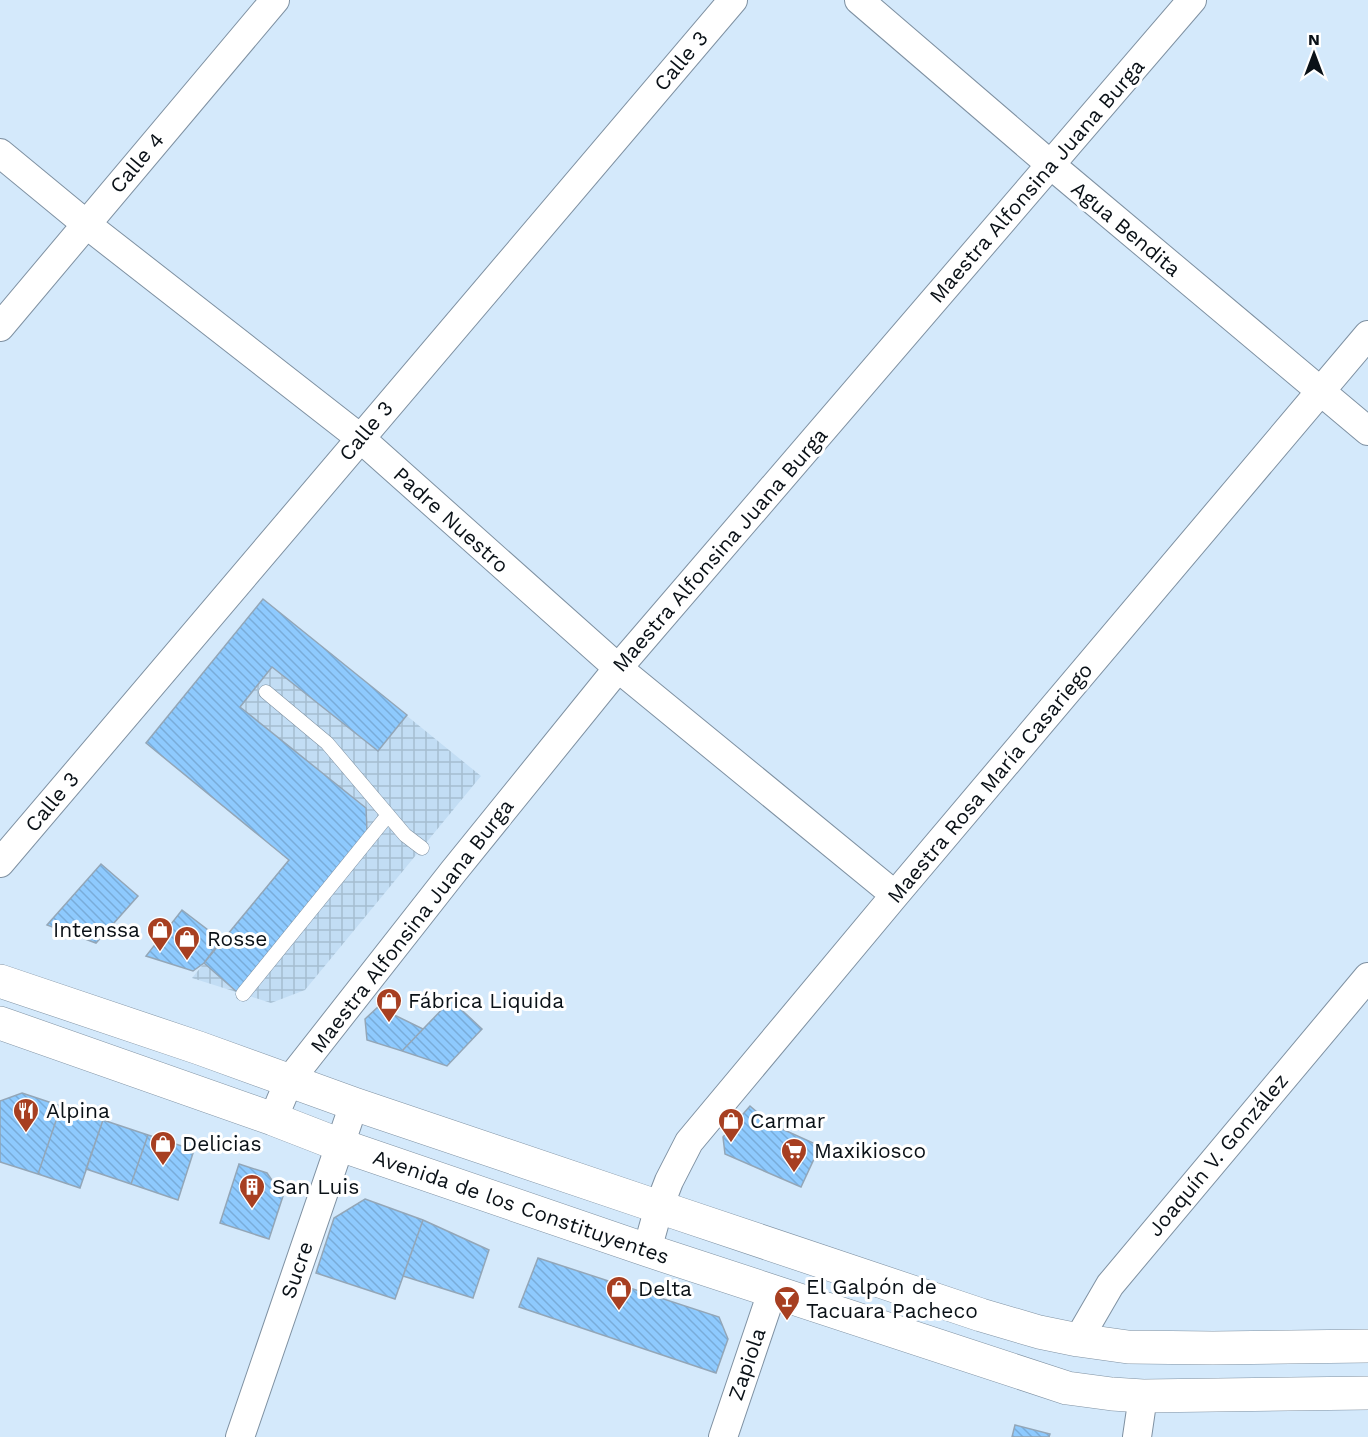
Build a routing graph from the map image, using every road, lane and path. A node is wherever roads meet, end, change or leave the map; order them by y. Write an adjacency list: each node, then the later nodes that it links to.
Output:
1 (275, 0): 7 (street, Calle 4)
2 (733, 0): 12 (street, Calle 3)
3 (859, 0): 6 (street, Agua Bendita)
4 (1192, 0): 6 (street, Maestra Alfonsina Juana Burga)
5 (0, 153): 7 (street, Padre Nuestro)
6 (1051, 165): 10 (street, Agua Bendita); 13 (street, Maestra Alfonsina Juana Burga)
7 (86, 224): 8 (street, Calle 4); 12 (street, Padre Nuestro)
8 (0, 327)
9 (1368, 335): 10 (street, Maestra Rosa María Casariego)
10 (1320, 392): 11 (street, Agua Bendita); 18 (street, Maestra Rosa María Casariego)
11 (1368, 431)
12 (360, 438): 13 (street, Padre Nuestro); 17 (street, Calle 3)
13 (618, 668): 18 (street, Padre Nuestro); 23 (street, Maestra Alfonsina Juana Burga)
14 (266, 692): 15 (lane)
15 (388, 815): 16 (lane); 21 (lane)
16 (422, 848)
17 (0, 863)
18 (895, 895): 27 (street, Maestra Rosa María Casariego)
19 (1368, 977): 30 (street, Joaquín V. González)
20 (0, 981): 23 (main road, Avenida de los Constituyentes)
21 (243, 994)
22 (0, 1023): 25 (main road, Avenida de los Constituyentes)
23 (289, 1080): 24 (main road, Avenida de los Constituyentes); 25 (street, Maestra Alfonsina Juana Burga)
24 (354, 1104): 26 (street, Sucre); 27 (main road, Avenida de los Constituyentes)
25 (273, 1119): 26 (main road, Avenida de los Constituyentes)
26 (340, 1145): 28 (main road, Avenida de los Constituyentes); 34 (street, Sucre)
27 (659, 1207): 28 (street, Maestra Rosa María Casariego); 30 (main road, Avenida de los Constituyentes)
28 (647, 1250): 29 (main road, Avenida de los Constituyentes)
29 (772, 1292): 33 (main road, Avenida de los Constituyentes); 35 (street, Zapiola)
30 (1078, 1340): 31 (main road, Avenida de los Constituyentes)
31 (1368, 1346)
32 (1368, 1393): 33 (main road, Avenida de los Constituyentes)
33 (1143, 1396): 36 (street)
34 (240, 1437)
35 (723, 1437)
36 (1137, 1437)

